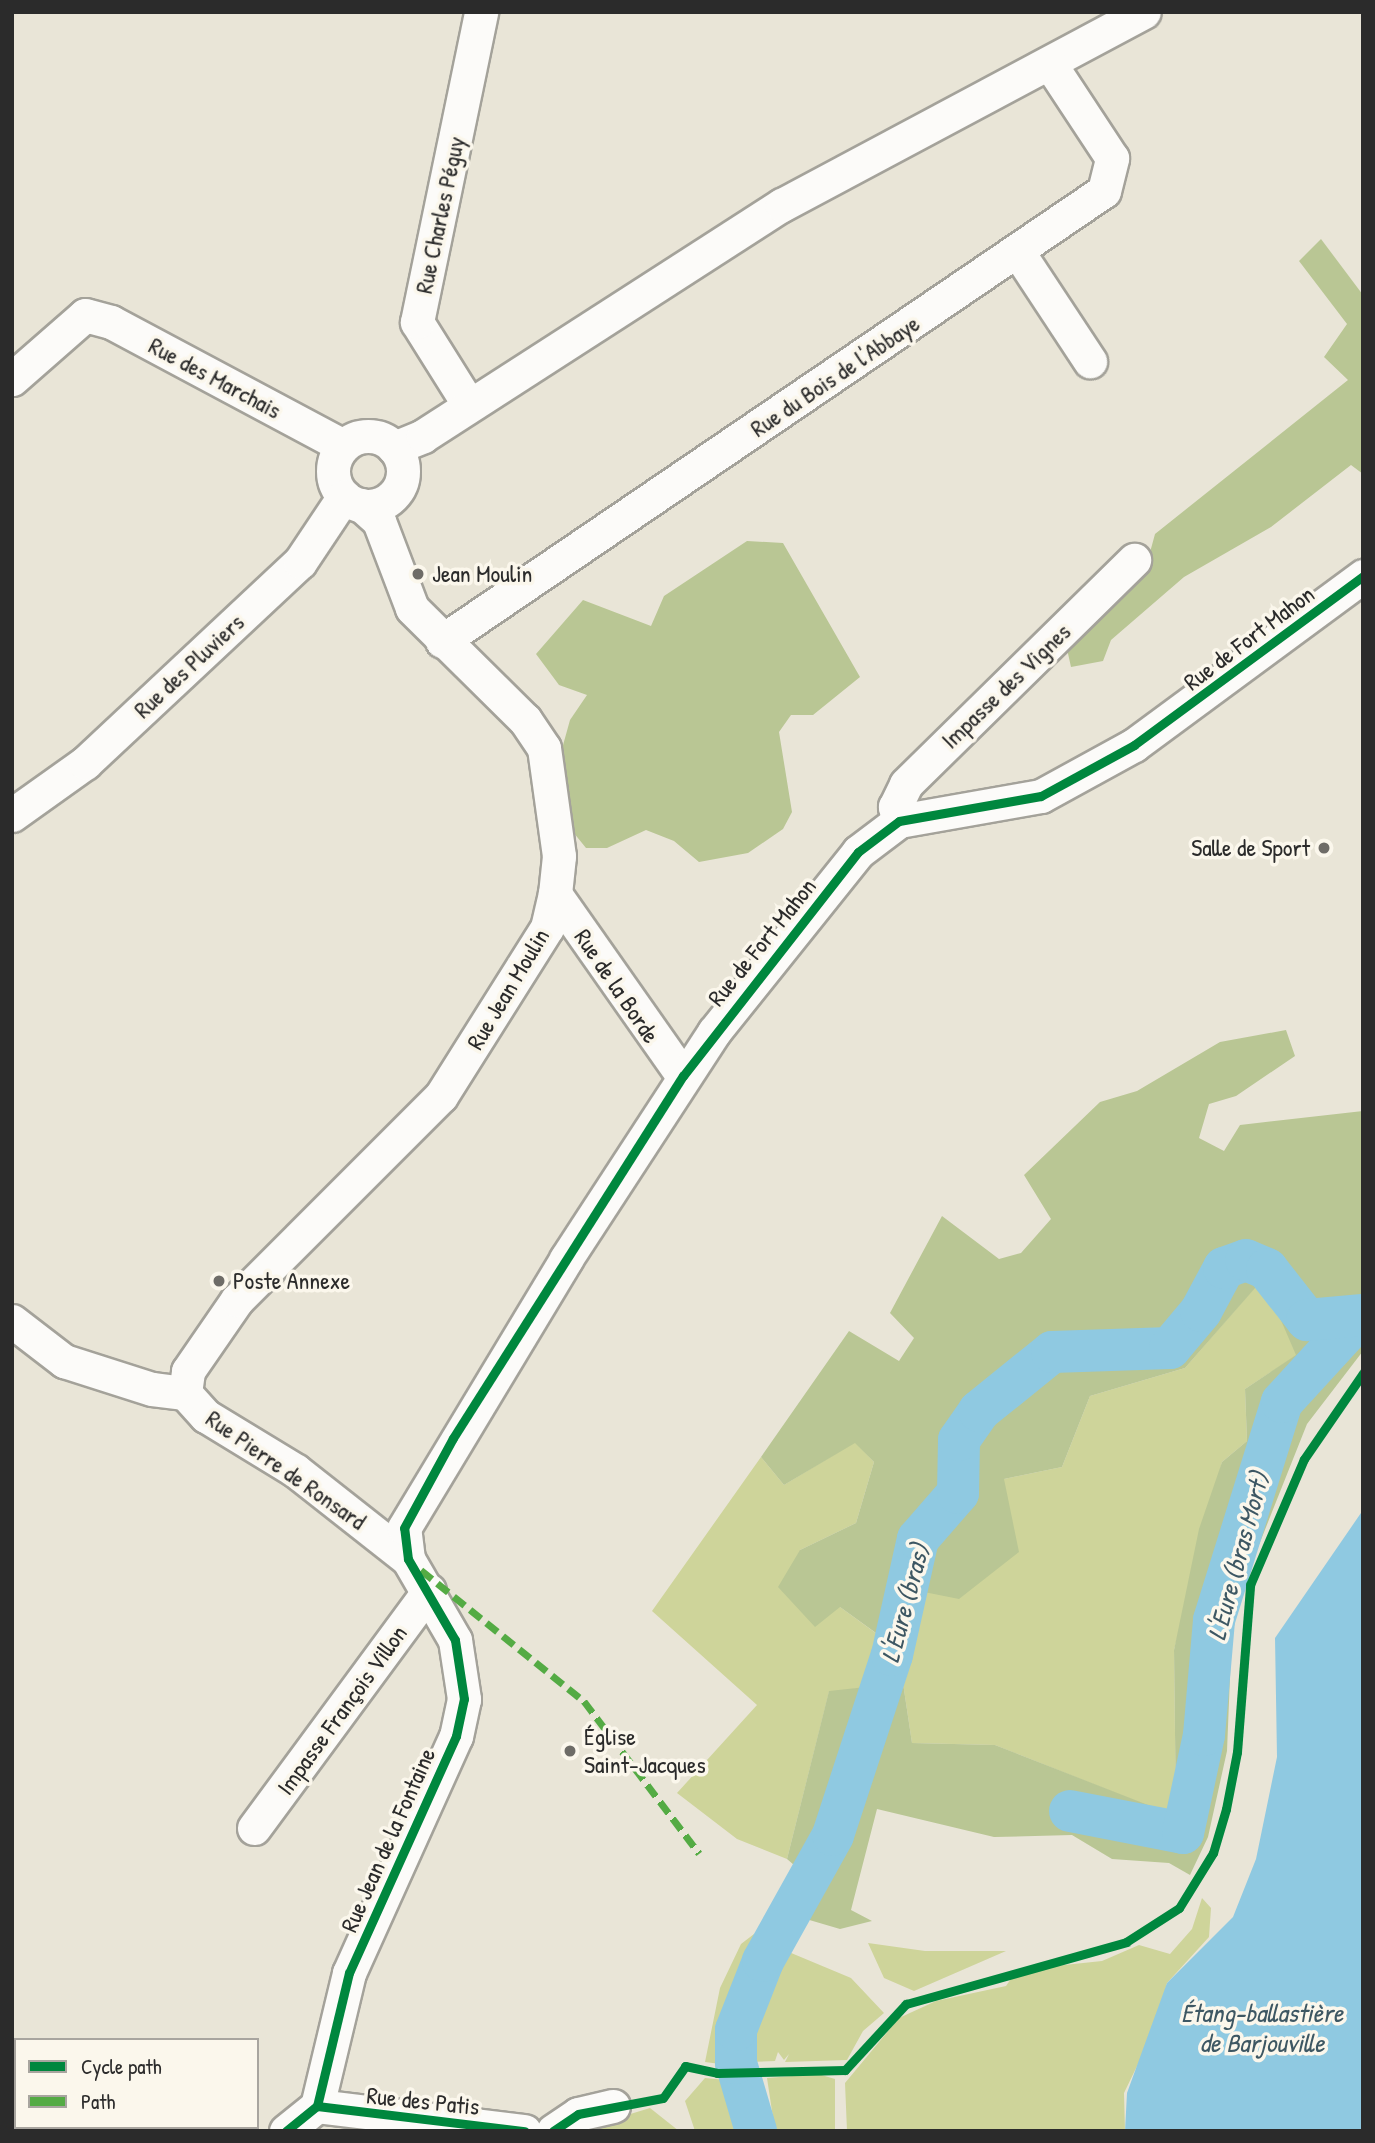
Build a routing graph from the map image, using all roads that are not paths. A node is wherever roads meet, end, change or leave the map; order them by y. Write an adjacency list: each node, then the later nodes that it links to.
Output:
1 (1144, 12): 3 (street)
2 (478, 28): 7 (street, Rue Charles Péguy)
3 (1050, 64): 4 (street, Rue du Bois de l'Abbaye); 7 (street)
4 (1018, 252): 5 (street); 13 (street, Rue du Bois de l'Abbaye)
5 (1090, 361)
6 (12, 379): 8 (street, Rue des Marchais)
7 (469, 405): 9 (street)
8 (343, 446): 9 (street); 10 (street)
9 (394, 448): 10 (street)
10 (353, 501): 13 (street, Rue Jean Moulin); 14 (street, Rue des Pluviers)
11 (1134, 560): 15 (street, Impasse des Vignes)
12 (1363, 576): 15 (street, Rue de Fort Mahon)
13 (442, 641): 16 (street, Rue Jean Moulin)
14 (12, 815)
15 (899, 821): 17 (street, Rue de Fort Mahon)
16 (555, 894): 17 (street, Rue de la Borde); 19 (street, Rue Jean Moulin)
17 (683, 1076): 20 (street, Rue de Fort Mahon)
18 (12, 1321): 19 (street, Rue Pierre de Ronsard)
19 (185, 1393): 20 (street, Rue Pierre de Ronsard)
20 (408, 1559): 21 (street, Rue Jean de la Fontaine)
21 (429, 1591): 22 (street, Impasse François Villon); 23 (street, Rue Jean de la Fontaine)
22 (254, 1828)
23 (317, 2106): 25 (street); 26 (street, Rue des Patis)
24 (613, 2106): 27 (street)
25 (286, 2131)
26 (525, 2131)
27 (553, 2131)

